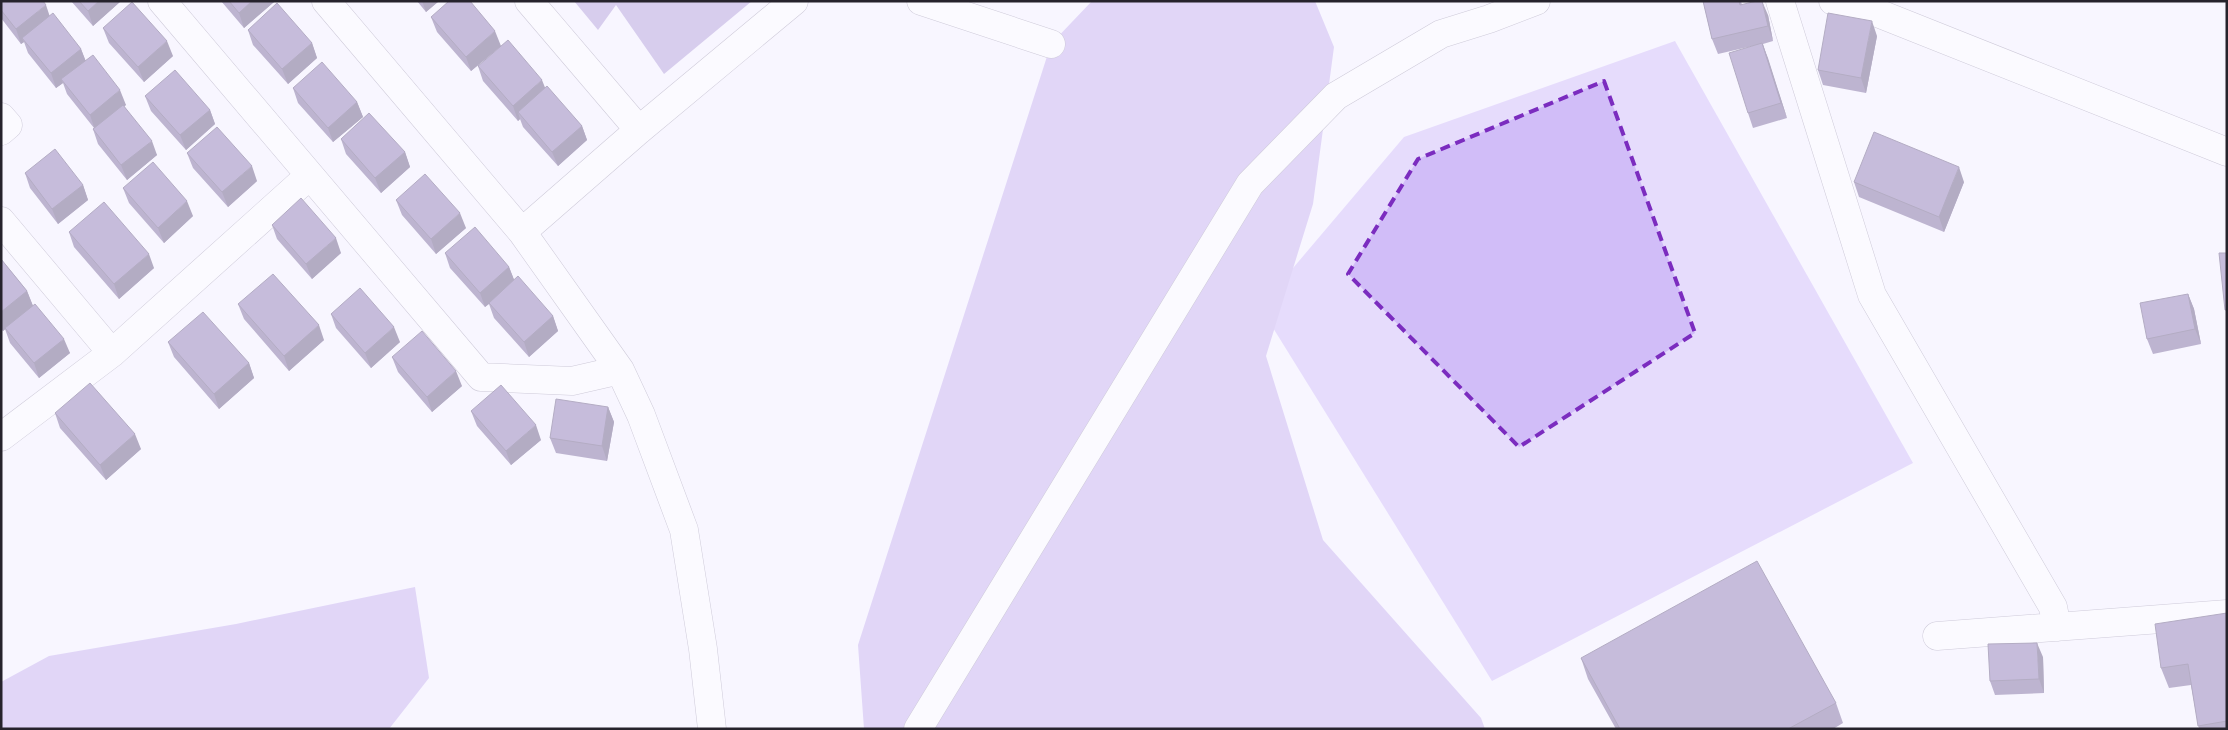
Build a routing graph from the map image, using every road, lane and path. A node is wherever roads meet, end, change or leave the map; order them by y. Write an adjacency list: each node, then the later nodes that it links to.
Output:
1 (162, 1): 15 (street)
2 (326, 1): 17 (street)
3 (529, 1): 12 (street)
4 (794, 1): 12 (street)
5 (921, 1): 10 (street)
6 (1536, 1): 9 (street)
7 (1780, 1): 22 (street)
8 (1833, 1): 14 (street)
9 (1488, 10): 25 (street)
10 (1051, 44)
11 (1, 117): 13 (street)
12 (639, 130): 17 (street)
13 (1, 131)
14 (2227, 152)
15 (309, 176): 18 (street); 19 (street)
16 (1, 221): 18 (street)
17 (522, 232): 19 (street)
18 (112, 353): 20 (street)
19 (620, 370): 24 (street)
20 (1, 437)
21 (2227, 614): 22 (street)
22 (2057, 627): 23 (street)
23 (1937, 636)
24 (712, 729)
25 (918, 729)

